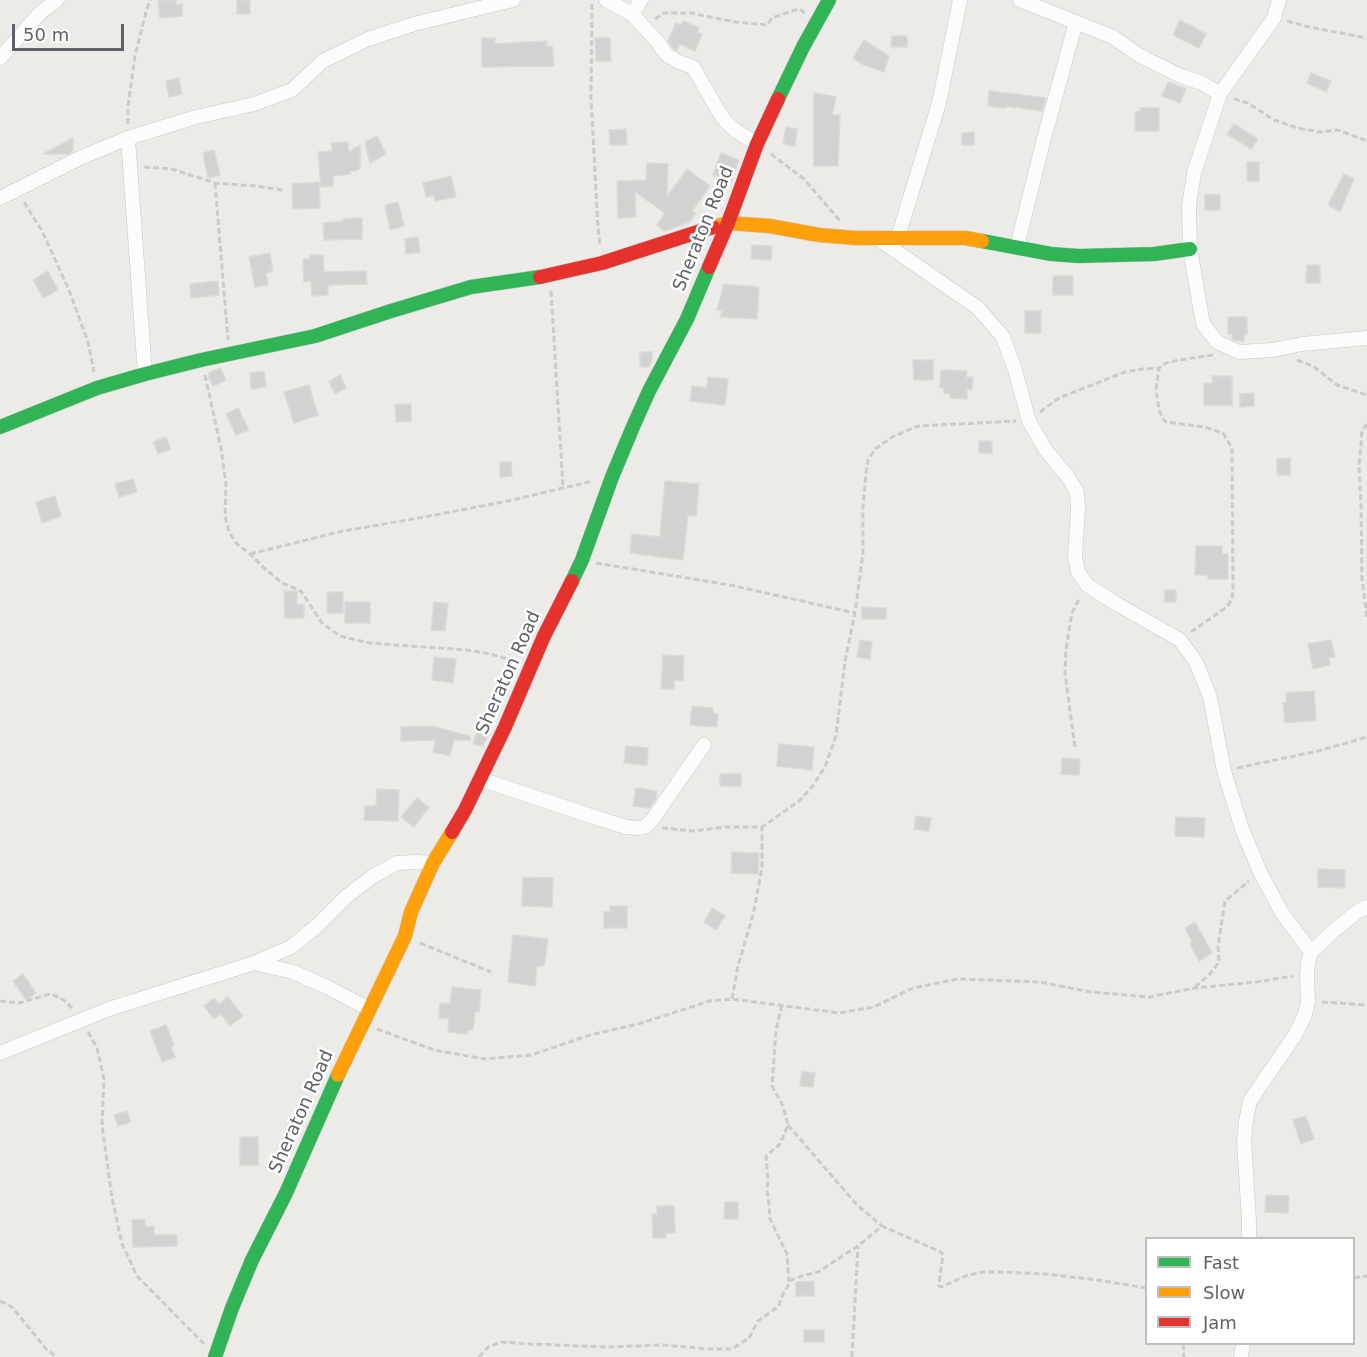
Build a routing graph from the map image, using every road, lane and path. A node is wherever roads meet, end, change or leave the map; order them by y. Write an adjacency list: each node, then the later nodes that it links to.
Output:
1 (57, 0): 17 (street)
2 (150, 0): 19 (path)
3 (513, 0): 19 (street)
4 (592, 0): 33 (path)
5 (606, 0): 11 (street)
6 (641, 0): 11 (street)
7 (829, 0): 12 (street, Sheraton Road)
8 (960, 0): 28 (street)
9 (1020, 0): 14 (street)
10 (1279, 0): 13 (street)
11 (632, 14): 15 (street)
12 (822, 15): 15 (path); 21 (street, Sheraton Road)
13 (1274, 18): 16 (path); 18 (street)
14 (1077, 22): 18 (street); 31 (street)
15 (643, 28): 21 (street)
16 (1367, 38)
17 (0, 58)
18 (1220, 94): 20 (path); 32 (street)
19 (128, 138): 22 (street); 24 (street)
20 (1367, 141)
21 (757, 144): 27 (street, Sheraton Road); 29 (path)
22 (130, 168): 23 (path); 41 (street)
23 (215, 183): 25 (path); 38 (path)
24 (16, 190): 26 (street); 42 (path)
25 (283, 190)
26 (0, 198)
27 (728, 223): 29 (street); 33 (street); 47 (street, Sheraton Road)
28 (898, 237): 30 (street); 31 (street)
29 (855, 238): 30 (street)
30 (877, 238): 44 (street)
31 (1017, 247): 32 (street)
32 (1190, 249): 37 (street)
33 (602, 263): 34 (street)
34 (550, 275): 38 (street); 48 (path)
35 (1367, 338): 36 (street)
36 (1273, 350): 37 (street); 43 (path)
37 (1239, 352): 40 (path)
38 (230, 355): 39 (street)
39 (201, 360): 41 (street); 49 (path)
40 (1159, 368): 44 (path); 54 (path)
41 (145, 374): 42 (street)
42 (97, 388): 46 (street)
43 (1367, 395)
44 (1029, 421): 51 (street); 52 (path)
45 (1367, 424): 53 (path)
46 (0, 427)
47 (612, 477): 48 (path); 50 (street, Sheraton Road)
48 (563, 487): 49 (path)
49 (250, 554): 55 (path)
50 (582, 560): 52 (path); 55 (street, Sheraton Road)
51 (1087, 585): 54 (street); 58 (path)
52 (855, 613): 62 (path)
53 (1367, 619)
54 (1180, 640): 59 (street)
55 (531, 666): 60 (street, Sheraton Road)
56 (1367, 737): 59 (path)
57 (704, 746): 61 (street)
58 (1075, 747)
59 (1224, 771): 64 (street)
60 (480, 779): 61 (street); 63 (street, Sheraton Road)
61 (645, 827): 62 (path)
62 (762, 827): 72 (path)
63 (433, 863): 66 (street, Sheraton Road); 68 (street)
64 (1260, 872): 67 (street); 71 (path)
65 (1367, 907): 67 (street)
66 (405, 936): 69 (path); 77 (street, Sheraton Road)
67 (1311, 952): 70 (street)
68 (254, 963): 77 (street); 78 (street)
69 (491, 972)
70 (1307, 974): 71 (path); 74 (street)
71 (1195, 988): 75 (path)
72 (732, 999): 75 (path); 79 (path)
73 (0, 1001): 78 (path)
74 (1308, 1001): 76 (path); 83 (street)
75 (782, 1005): 81 (path)
76 (1367, 1005)
77 (369, 1009): 79 (street, Sheraton Road)
78 (82, 1020): 80 (street); 89 (path)
79 (363, 1022): 89 (street, Sheraton Road)
80 (0, 1053)
81 (788, 1125): 82 (path); 85 (path)
82 (882, 1226): 84 (path); 86 (path)
83 (1249, 1237)
84 (858, 1246): 85 (path); 91 (path)
85 (789, 1282): 90 (path)
86 (1145, 1288)
87 (0, 1301): 88 (path)
88 (57, 1357)
89 (215, 1357)
90 (479, 1357)
91 (852, 1357)

